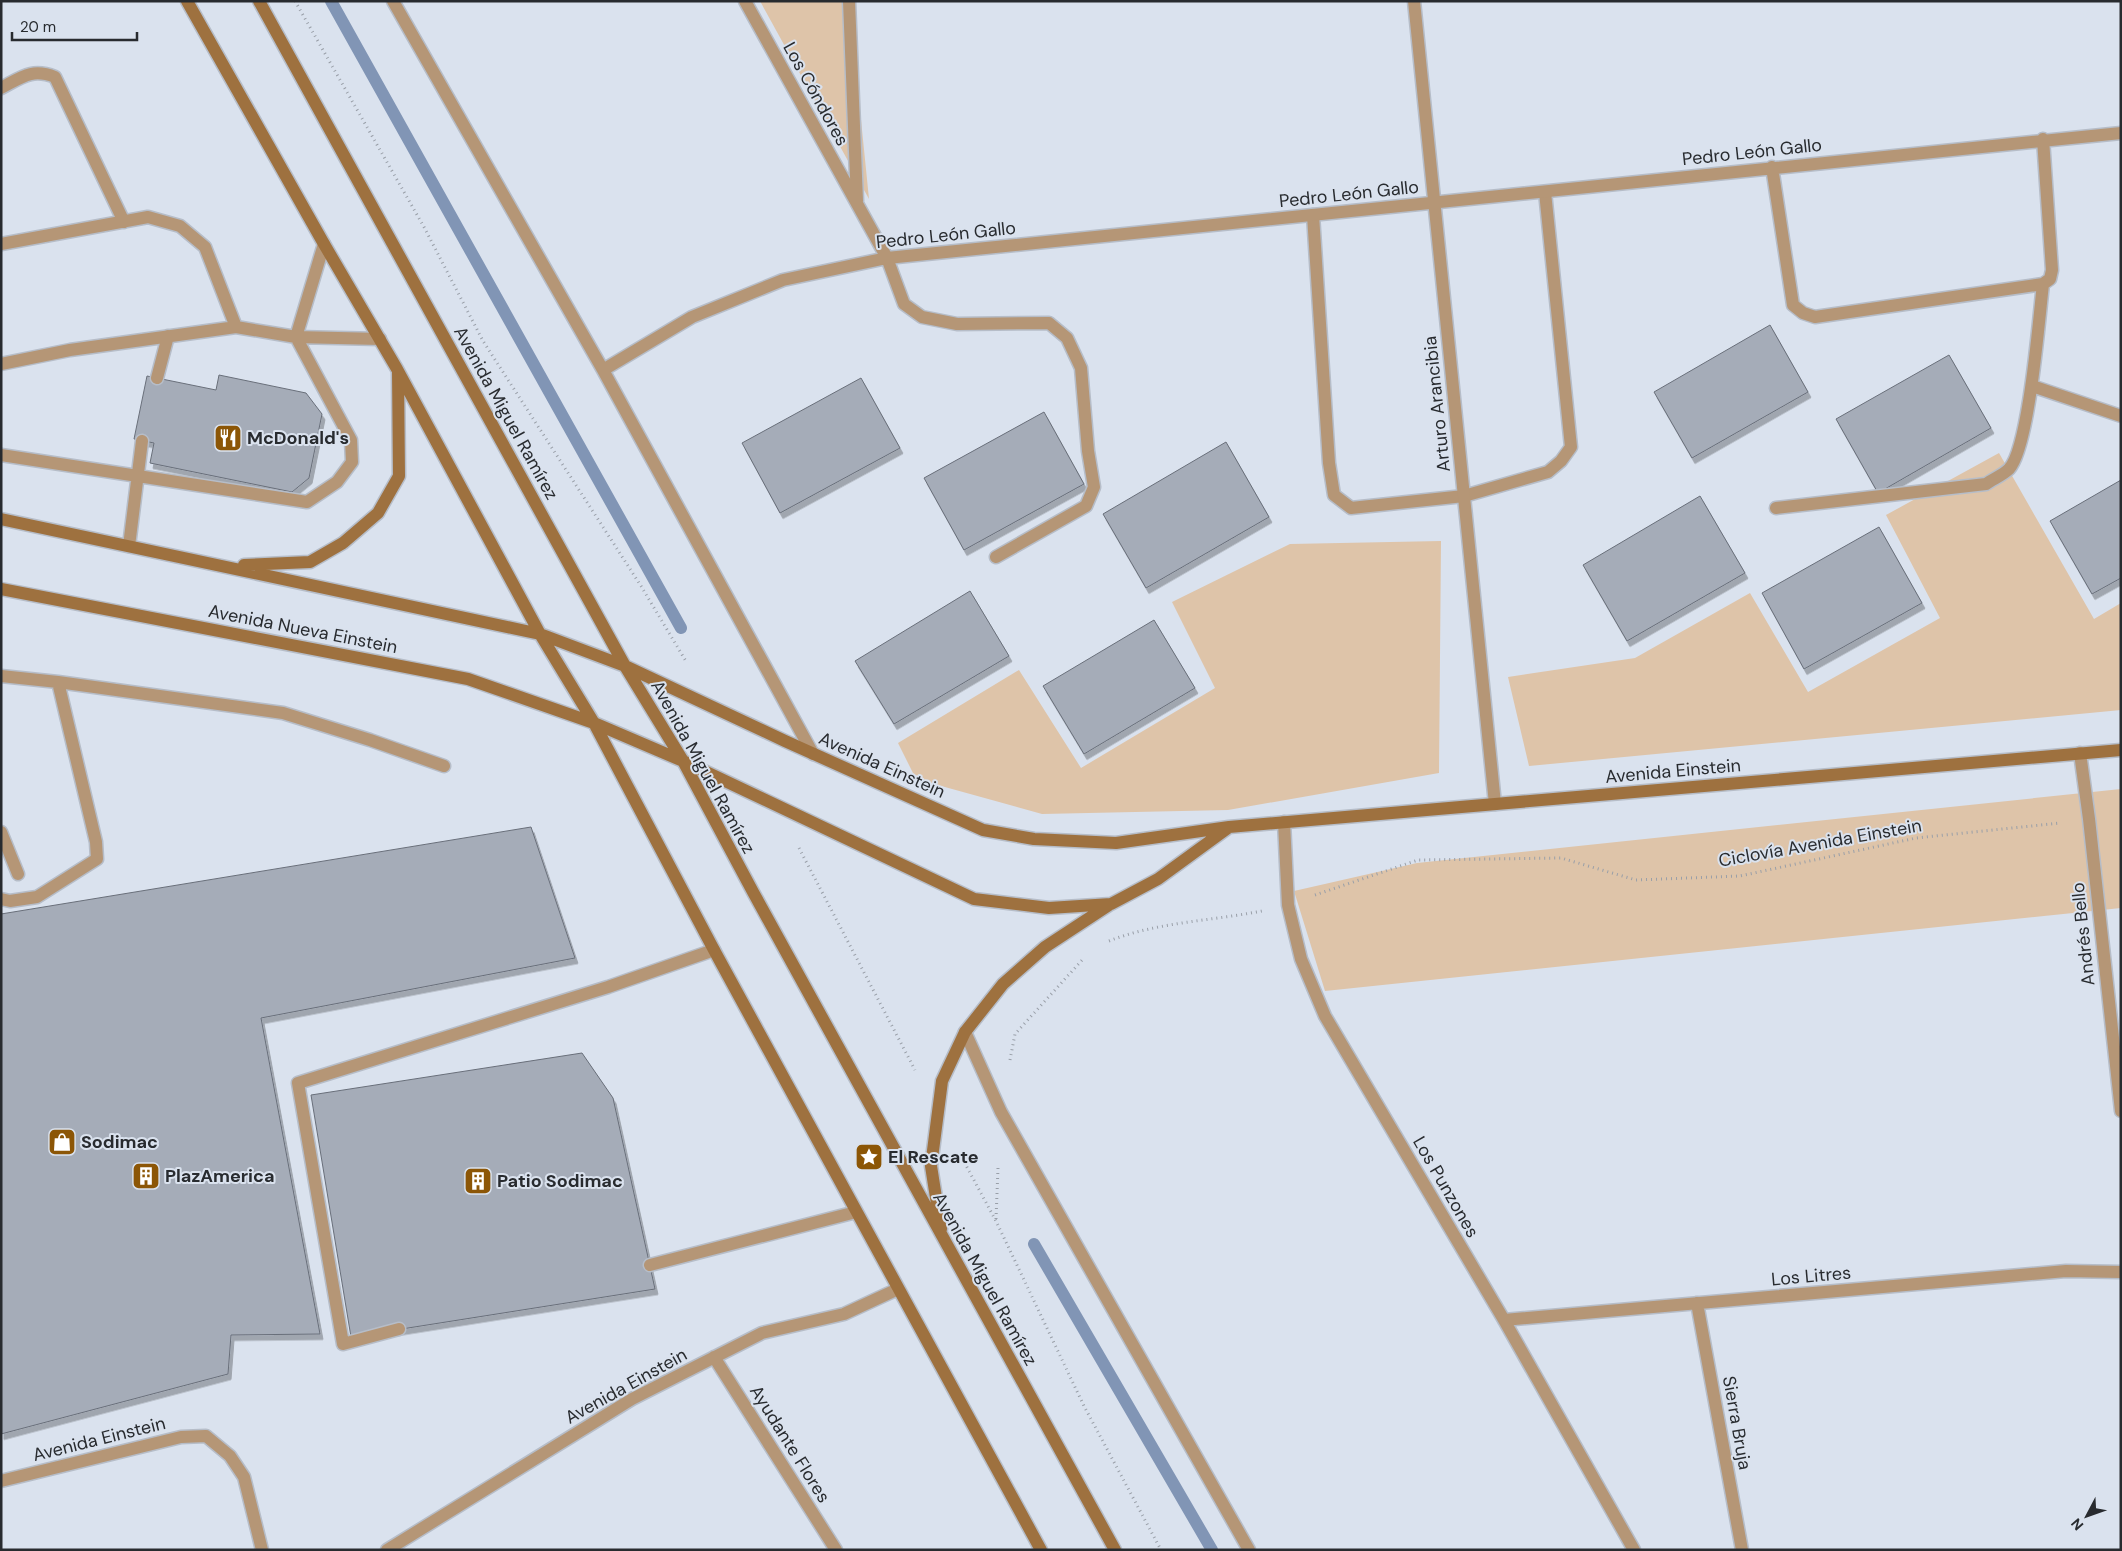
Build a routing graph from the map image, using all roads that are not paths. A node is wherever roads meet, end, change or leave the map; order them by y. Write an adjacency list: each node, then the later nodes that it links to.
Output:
1 (187, 1): 17 (main road)
2 (259, 1): 41 (main road, Avenida Miguel Ramírez)
3 (393, 1): 26 (street)
4 (745, 1): 13 (street, Los Cóndores)
5 (849, 1): 13 (street, Los Cóndores)
6 (1414, 1): 12 (street, Arturo Arancibia)
7 (1, 88): 15 (street)
8 (2121, 133): 9 (street, Pedro León Gallo)
9 (2043, 139): 10 (street, Pedro León Gallo); 19 (street)
10 (1772, 167): 11 (street, Pedro León Gallo); 19 (street)
11 (1545, 192): 12 (street, Pedro León Gallo); 33 (street)
12 (1434, 203): 14 (street, Pedro León Gallo); 33 (street, Arturo Arancibia)
13 (857, 205): 18 (street, Los Cóndores)
14 (1313, 215): 18 (street, Pedro León Gallo); 33 (street)
15 (124, 222): 16 (street); 20 (street)
16 (1, 244)
17 (324, 244): 22 (street); 23 (main road)
18 (887, 258): 26 (street, Pedro León Gallo); 37 (street, Los Cóndores)
19 (2043, 284): 28 (street)
20 (236, 327): 21 (street); 22 (street)
21 (168, 336): 24 (street); 27 (street)
22 (296, 337): 23 (street); 32 (street)
23 (380, 339): 25 (main road)
24 (1, 364)
25 (398, 369): 38 (main road); 40 (main road)
26 (603, 370): 47 (street)
27 (157, 378)
28 (2032, 386): 29 (street); 34 (street)
29 (2121, 416)
30 (142, 441): 32 (street)
31 (1, 454): 32 (street)
32 (137, 476): 36 (street)
33 (1464, 496): 50 (street, Arturo Arancibia)
34 (1776, 508)
35 (1, 518): 36 (main road)
36 (129, 546): 38 (main road)
37 (996, 557)
38 (225, 566): 40 (main road)
39 (1, 589): 44 (main road, Avenida Nueva Einstein)
40 (540, 634): 41 (main road, Avenida Einstein); 44 (main road)
41 (625, 666): 47 (main road, Avenida Einstein); 48 (main road, Avenida Miguel Ramírez)
42 (1, 676): 43 (street)
43 (58, 682): 49 (street); 55 (street)
44 (594, 723): 48 (main road); 57 (main road)
45 (2121, 750): 46 (main road, Avenida Einstein)
46 (2080, 753): 50 (main road, Avenida Einstein); 59 (street, Andrés Bello)
47 (813, 754): 52 (main road, Avenida Einstein)
48 (683, 761): 56 (main road); 61 (main road, Avenida Miguel Ramírez)
49 (444, 766)
50 (1495, 804): 51 (main road, Avenida Einstein)
51 (1284, 822): 52 (main road, Avenida Einstein); 66 (street, Los Punzones)
52 (1229, 827): 56 (main road)
53 (1, 832): 54 (street)
54 (18, 874)
55 (1, 899)
56 (1111, 904): 58 (main road)
57 (714, 950): 60 (main road); 67 (street)
58 (965, 1032): 61 (main road); 75 (street)
59 (2121, 1111)
60 (856, 1212): 62 (street); 64 (main road)
61 (943, 1239): 74 (main road, Avenida Miguel Ramírez)
62 (650, 1265)
63 (2121, 1272): 65 (street, Los Litres)
64 (898, 1289): 68 (street, Avenida Einstein); 73 (main road)
65 (1697, 1303): 66 (street, Los Litres); 77 (street, Sierra Bruja)
66 (1504, 1320): 76 (street, Los Punzones)
67 (399, 1329)
68 (714, 1357): 71 (street, Avenida Einstein); 72 (street, Ayudante Flores)
69 (1, 1480): 70 (street, Avenida Einstein)
70 (262, 1550)
71 (387, 1550)
72 (836, 1550)
73 (1041, 1550)
74 (1115, 1550)
75 (1249, 1550)
76 (1634, 1550)
77 (1742, 1550)

